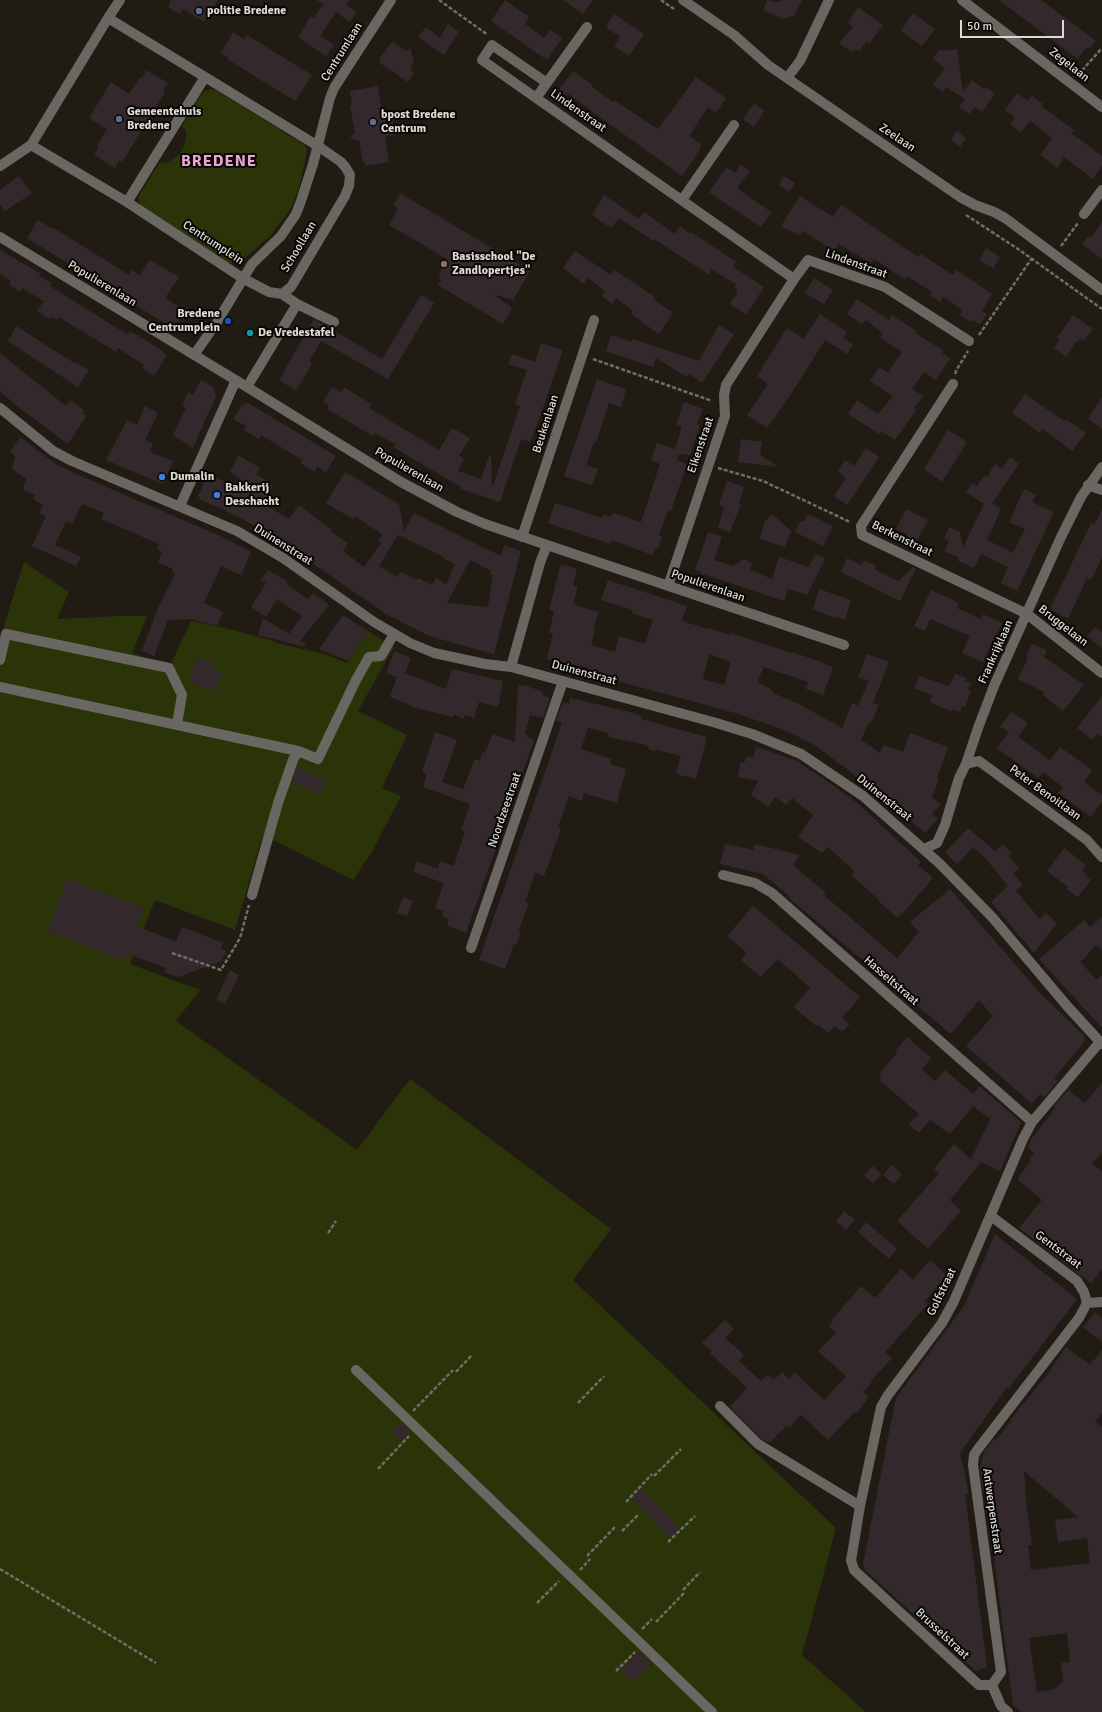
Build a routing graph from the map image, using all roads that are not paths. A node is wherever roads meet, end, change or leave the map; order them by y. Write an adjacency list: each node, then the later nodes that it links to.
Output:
1 (120, 0): 6 (street)
2 (391, 0): 15 (street, Centrumlaan)
3 (683, 0): 9 (street, Zeelaan)
4 (829, 0): 9 (street)
5 (962, 0): 12 (street, Zegelaan)
6 (108, 18): 8 (street); 14 (street)
7 (587, 27): 10 (street, Lindenstraat)
8 (205, 77): 15 (street); 19 (street)
9 (787, 78): 24 (street, Zeelaan)
10 (547, 83): 11 (street, Lindenstraat); 11 (street, Lindenstraat)
11 (536, 98): 18 (street, Lindenstraat)
12 (1102, 107)
13 (734, 125): 18 (street)
14 (31, 145): 16 (street); 19 (street, Centrumplein)
15 (318, 146): 22 (street, Centrumplein); 25 (street, Schoollaan)
16 (0, 166)
17 (1102, 190): 20 (street)
18 (682, 200): 23 (street, Lindenstraat)
19 (127, 202): 22 (street, Centrumplein)
20 (1084, 214)
21 (0, 237): 30 (street, Populierenlaan)
22 (244, 279): 25 (street); 30 (street)
23 (794, 279): 29 (street, Lindenstraat); 41 (street, Eikenstraat)
24 (1102, 290)
25 (282, 294): 26 (street)
26 (296, 304): 28 (street); 33 (street)
27 (594, 320): 39 (street, Beukenlaan)
28 (334, 322)
29 (971, 343)
30 (194, 355): 31 (street, Populierenlaan)
31 (236, 380): 33 (street, Populierenlaan); 38 (street)
32 (953, 384): 42 (street, Berkenstraat)
33 (247, 386): 39 (street, Populierenlaan)
34 (0, 408): 38 (street, Duinenstraat)
35 (1102, 467): 36 (street, Frankrijklaan)
36 (1088, 485): 37 (street); 42 (street, Frankrijklaan)
37 (1102, 490)
38 (180, 506): 43 (street, Duinenstraat)
39 (522, 537): 40 (street, Populierenlaan)
40 (547, 545): 41 (street, Populierenlaan); 46 (street)
41 (668, 586): 44 (street, Populierenlaan)
42 (1027, 614): 47 (street, Bruggelaan); 52 (street, Frankrijklaan)
43 (394, 634): 46 (street, Duinenstraat); 51 (street)
44 (844, 645)
45 (0, 660): 50 (street)
46 (511, 667): 48 (street, Duinenstraat)
47 (1102, 673)
48 (563, 681): 53 (street, Duinenstraat); 57 (street, Noordzeestraat)
49 (0, 687): 50 (street)
50 (178, 724): 51 (street)
51 (298, 751): 56 (street)
52 (966, 764): 53 (street, Frankrijklaan); 54 (street, Peter Benoitlaan)
53 (924, 849): 58 (street, Duinenstraat)
54 (1102, 857)
55 (723, 875): 59 (street, Hasseltstraat)
56 (252, 895)
57 (471, 948)
58 (1101, 1043): 59 (street, Golfstraat)
59 (1032, 1122): 60 (street, Golfstraat)
60 (991, 1216): 62 (street, Gentstraat); 65 (street, Golfstraat)
61 (1102, 1302): 62 (street)
62 (1087, 1303): 67 (street, Antwerpenstraat)
63 (356, 1370): 68 (street)
64 (720, 1406): 65 (street)
65 (860, 1506): 66 (street, Golfstraat)
66 (854, 1570): 67 (street, Brusselstraat)
67 (992, 1684): 69 (street)
68 (712, 1712)
69 (1008, 1712)

